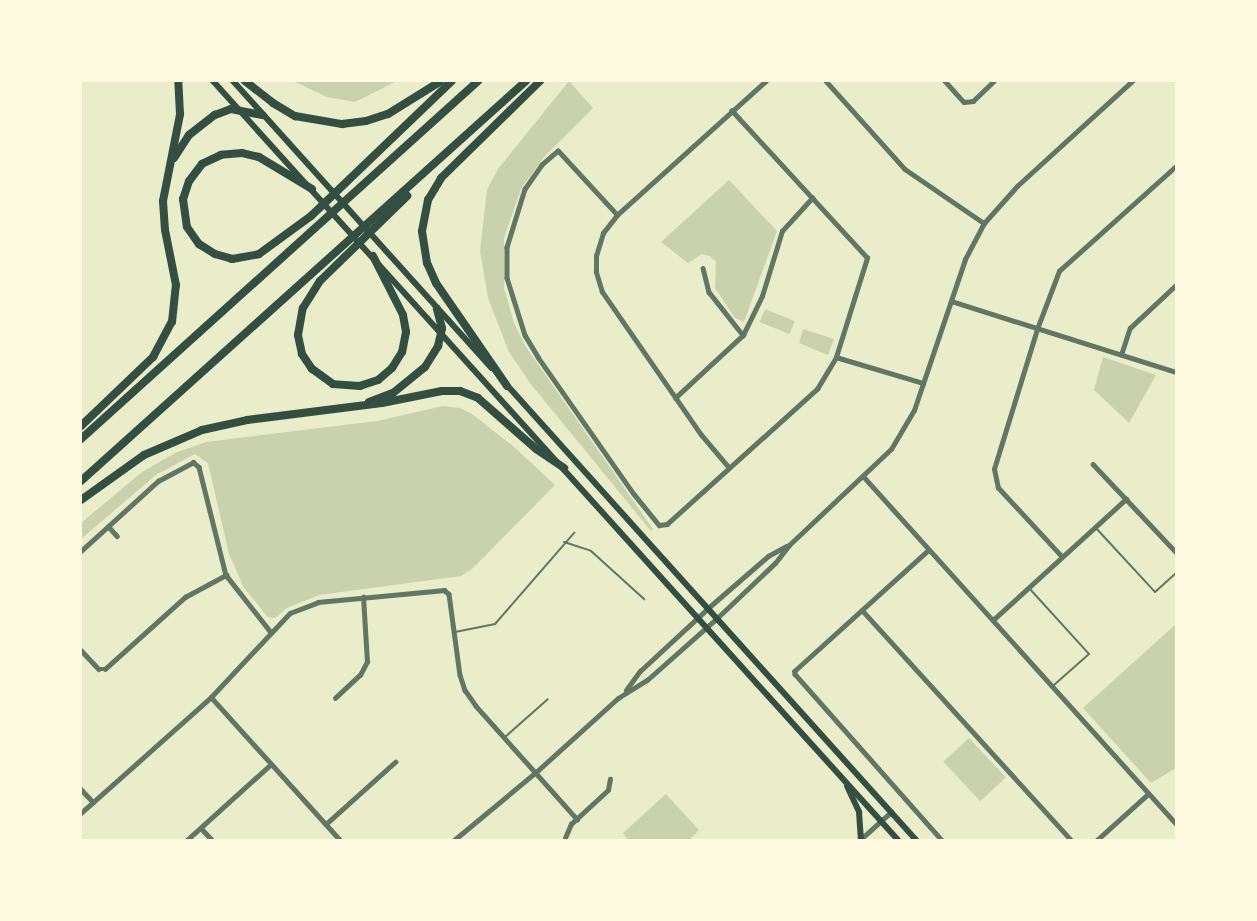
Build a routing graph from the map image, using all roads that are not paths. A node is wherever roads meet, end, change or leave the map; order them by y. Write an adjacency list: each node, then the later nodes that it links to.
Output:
1 (178, 81): 20 (highway)
2 (213, 81): 15 (main road)
3 (233, 81): 17 (main road)
4 (245, 81): 5 (highway)
5 (441, 81)
6 (452, 81): 21 (highway)
7 (478, 81): 41 (highway)
8 (526, 81): 18 (highway)
9 (540, 81): 37 (highway)
10 (766, 81): 16 (street)
11 (826, 81): 24 (street)
12 (945, 81): 13 (street)
13 (994, 81)
14 (1132, 81): 24 (street)
15 (239, 109): 17 (highway); 20 (highway); 21 (main road)
16 (732, 111): 22 (street); 23 (street)
17 (262, 115): 29 (main road)
18 (474, 129): 25 (highway); 46 (highway)
19 (1176, 166): 30 (street)
20 (168, 171): 40 (highway)
21 (312, 189): 25 (main road)
22 (812, 198): 32 (street); 34 (street)
23 (617, 215): 38 (street); 44 (street)
24 (984, 223): 28 (street)
25 (373, 256): 31 (main road)
26 (703, 268): 32 (street)
27 (1176, 285): 33 (street)
28 (951, 301): 30 (street); 36 (street)
29 (437, 309): 31 (highway); 37 (main road)
30 (1037, 329): 33 (street); 58 (street)
31 (440, 331): 39 (highway); 43 (main road)
32 (743, 335): 38 (street)
33 (1121, 355): 35 (street)
34 (836, 357): 36 (street); 44 (street)
35 (1176, 372)
36 (923, 383): 45 (street)
37 (507, 386): 64 (main road)
38 (675, 398): 44 (street)
39 (358, 406): 43 (highway); 48 (highway)
40 (81, 426)
41 (81, 439)
42 (1093, 464): 47 (street)
43 (564, 468): 66 (main road)
44 (729, 468)
45 (864, 477): 54 (street); 55 (street)
46 (81, 481)
47 (1126, 499): 50 (street); 57 (street)
48 (81, 500)
49 (109, 527): 52 (street); 56 (street); 60 (street)
50 (1095, 527): 58 (street); 59 (lane)
51 (574, 533): 53 (lane)
52 (117, 536)
53 (564, 542): 63 (lane); 71 (lane)
54 (789, 545): 64 (street); 67 (street)
55 (929, 550): 65 (street); 68 (street)
56 (81, 551)
57 (1176, 552)
58 (1062, 557): 61 (street)
59 (1176, 573)
60 (226, 575): 70 (street); 72 (street)
61 (1029, 588): 68 (street); 73 (lane)
62 (363, 597): 70 (street); 71 (street); 76 (street)
63 (644, 599)
64 (708, 608): 66 (street); 67 (main road)
65 (862, 610): 103 (street); 104 (street)
66 (698, 618): 69 (main road); 74 (street)
67 (717, 618): 69 (street); 87 (main road)
68 (993, 620): 73 (street)
69 (707, 627): 74 (street); 83 (main road)
70 (270, 631): 75 (street)
71 (455, 632): 78 (street)
72 (81, 650)
73 (1053, 686): 85 (street)
74 (624, 693): 81 (street)
75 (211, 697): 80 (street); 86 (street)
76 (335, 698)
77 (548, 699): 78 (lane)
78 (504, 738): 81 (street)
79 (395, 762): 92 (street)
80 (271, 764): 92 (street); 93 (street)
81 (536, 772): 89 (street); 94 (street)
82 (610, 779): 89 (street)
83 (844, 780): 90 (main road); 96 (main road)
84 (81, 789): 86 (street)
85 (1148, 794): 91 (street); 105 (street)
86 (93, 802): 88 (street)
87 (891, 812): 90 (street); 102 (main road)
88 (81, 813)
89 (577, 819): 95 (street)
90 (881, 820): 96 (street); 101 (main road)
91 (1176, 823)
92 (326, 824): 99 (street)
93 (201, 828): 97 (street); 98 (street)
94 (461, 838): 100 (street)
95 (566, 838)
96 (861, 839)
97 (188, 840)
98 (212, 840)
99 (340, 840)
100 (454, 840)
101 (898, 840)
102 (916, 840)
103 (942, 840)
104 (1071, 840)
105 (1097, 840)

